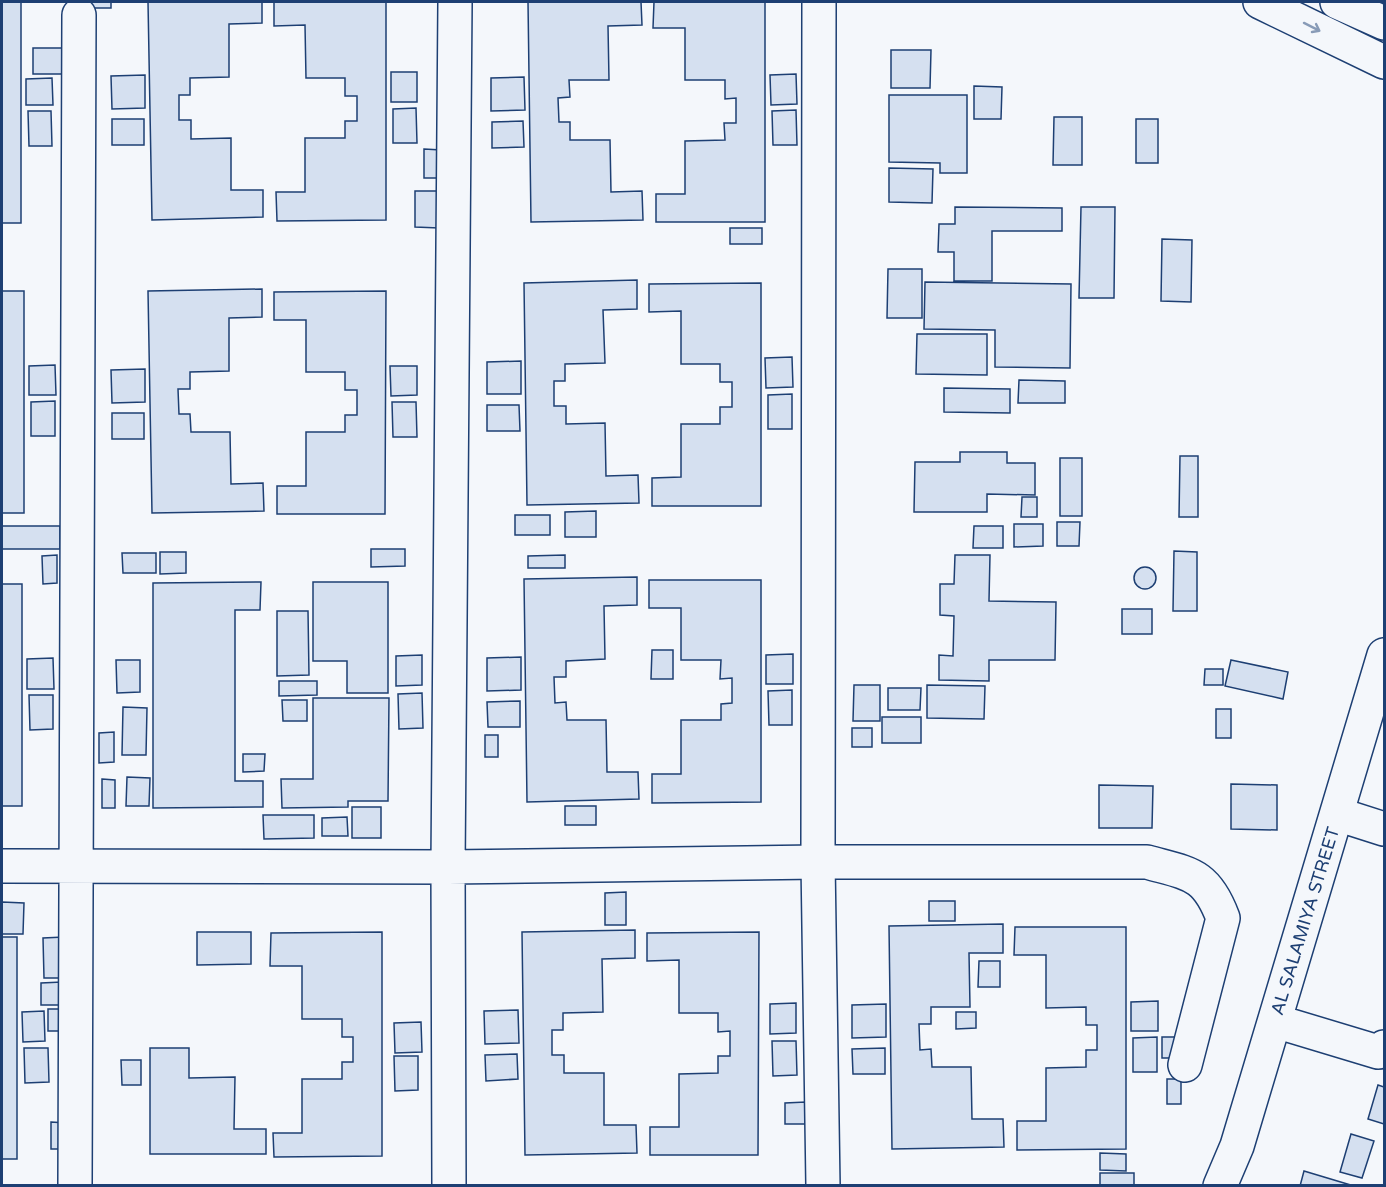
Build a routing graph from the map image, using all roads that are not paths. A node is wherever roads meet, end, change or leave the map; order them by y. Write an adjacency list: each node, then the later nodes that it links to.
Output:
1 (455, 2): 14 (street)
2 (819, 2): 11 (street)
3 (1260, 2): 7 (street, one-way to 7)
4 (1337, 2): 6 (street)
5 (79, 15): 13 (street)
6 (1384, 23)
7 (1384, 62)
8 (1384, 655): 9 (street, AL SALAMIYA STREET)
9 (1337, 814): 10 (street); 15 (street, AL SALAMIYA STREET)
10 (1384, 829)
11 (818, 862): 14 (street); 17 (street); 20 (street)
12 (2, 866): 13 (street)
13 (76, 866): 14 (street); 18 (street)
14 (448, 867): 19 (street)
15 (1275, 1021): 16 (street); 21 (street, AL SALAMIYA STREET)
16 (1382, 1051)
17 (1185, 1065)
18 (75, 1185)
19 (449, 1185)
20 (823, 1185)
21 (1220, 1185)

